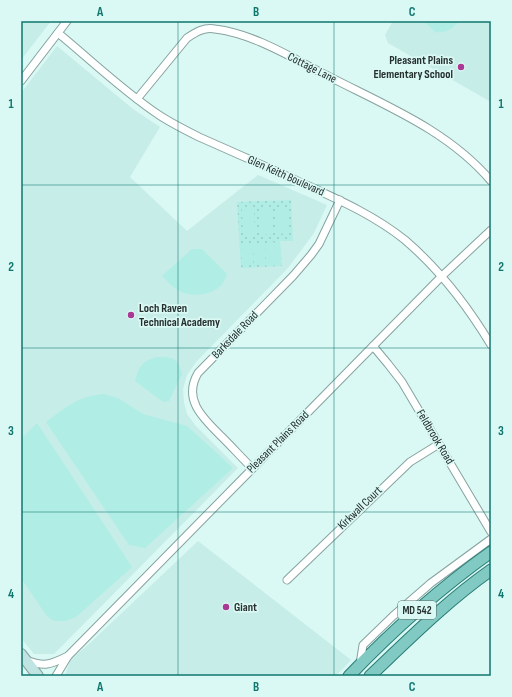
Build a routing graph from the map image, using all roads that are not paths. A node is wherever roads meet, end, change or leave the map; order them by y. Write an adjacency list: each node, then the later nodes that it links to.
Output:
1 (67, 21): 2 (street)
2 (58, 33): 3 (street); 4 (street, Glen Keith Boulevard)
3 (21, 81)
4 (137, 99): 5 (street, Cottage Lane); 6 (street, Glen Keith Boulevard)
5 (491, 181)
6 (340, 200): 8 (street, Glen Keith Boulevard); 12 (street, Barksdale Road)
7 (491, 230): 8 (street, Pleasant Plains Road)
8 (442, 276): 9 (street, Glen Keith Boulevard); 10 (street, Pleasant Plains Road)
9 (491, 345)
10 (373, 346): 11 (street, Feldbrook Road); 12 (street, Pleasant Plains Road)
11 (439, 444): 13 (street, Feldbrook Road); 17 (street, Kirkwall Court)
12 (252, 468): 18 (street, Pleasant Plains Road)
13 (491, 532)
14 (491, 539): 20 (street)
15 (491, 552): 20 (main road, MD 542)
16 (491, 570): 24 (main road, MD 542)
17 (287, 580)
18 (68, 656): 19 (street, Pleasant Plains Road); 22 (street, Pleasant Plains Road)
19 (23, 657): 21 (main road)
20 (360, 665): 23 (main road, MD 542)
21 (38, 676)
22 (56, 676)
23 (350, 676)
24 (370, 676)

